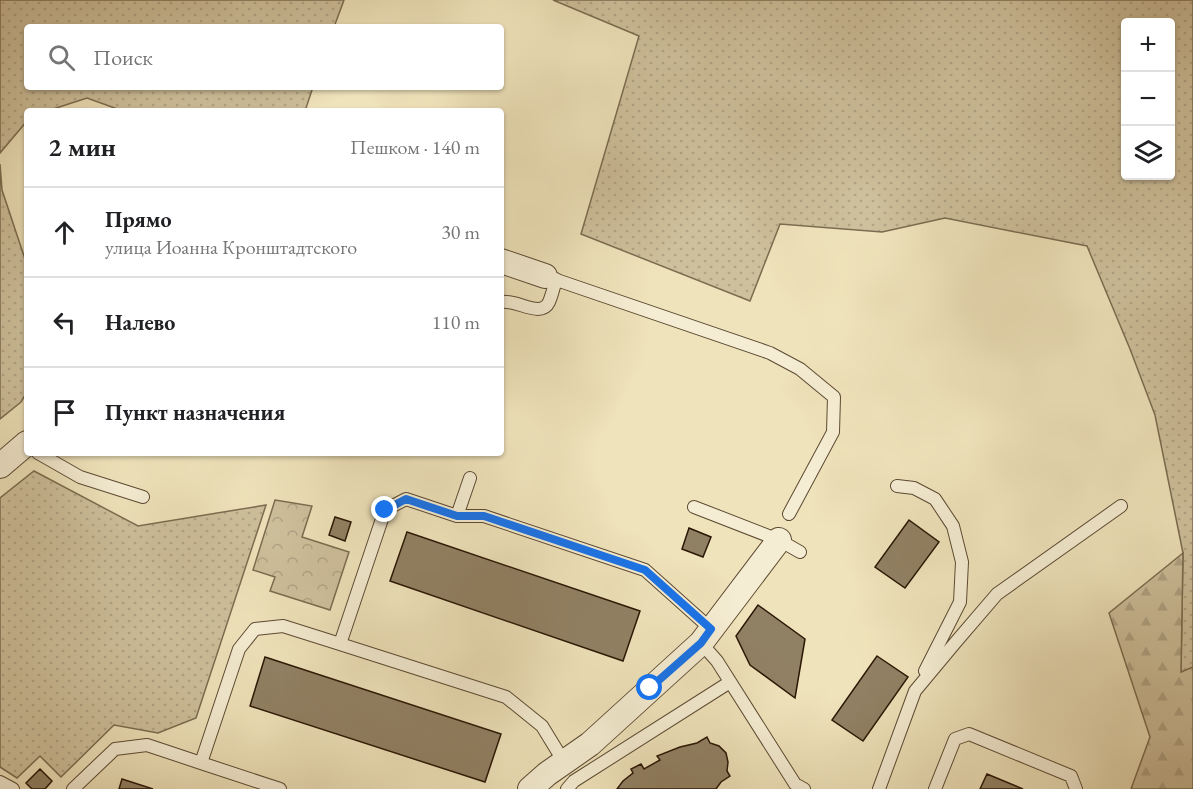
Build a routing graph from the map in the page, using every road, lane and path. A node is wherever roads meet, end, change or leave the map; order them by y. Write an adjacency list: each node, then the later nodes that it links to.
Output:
1 (504, 262): 2 (street)
2 (551, 278): 3 (lane); 12 (lane)
3 (504, 302)
4 (24, 450): 6 (street)
5 (44, 456): 9 (lane)
6 (0, 466)
7 (470, 478): 13 (lane)
8 (897, 486): 18 (lane)
9 (143, 497)
10 (1121, 506): 18 (lane)
11 (694, 507): 14 (lane)
12 (789, 514)
13 (457, 516): 15 (lane); 16 (lane)
14 (790, 546): 15 (street)
15 (706, 636): 17 (lane); 19 (street)
16 (340, 644): 19 (lane); 20 (lane)
17 (730, 682): 22 (lane); 27 (lane)
18 (915, 691): 28 (lane)
19 (564, 762): 26 (street)
20 (201, 763): 24 (lane); 25 (lane)
21 (0, 782): 23 (lane)
22 (794, 788)
23 (13, 789)
24 (73, 789)
25 (280, 789)
26 (530, 789)
27 (567, 789)
28 (879, 789)
29 (935, 789): 30 (lane)
30 (1076, 789)

